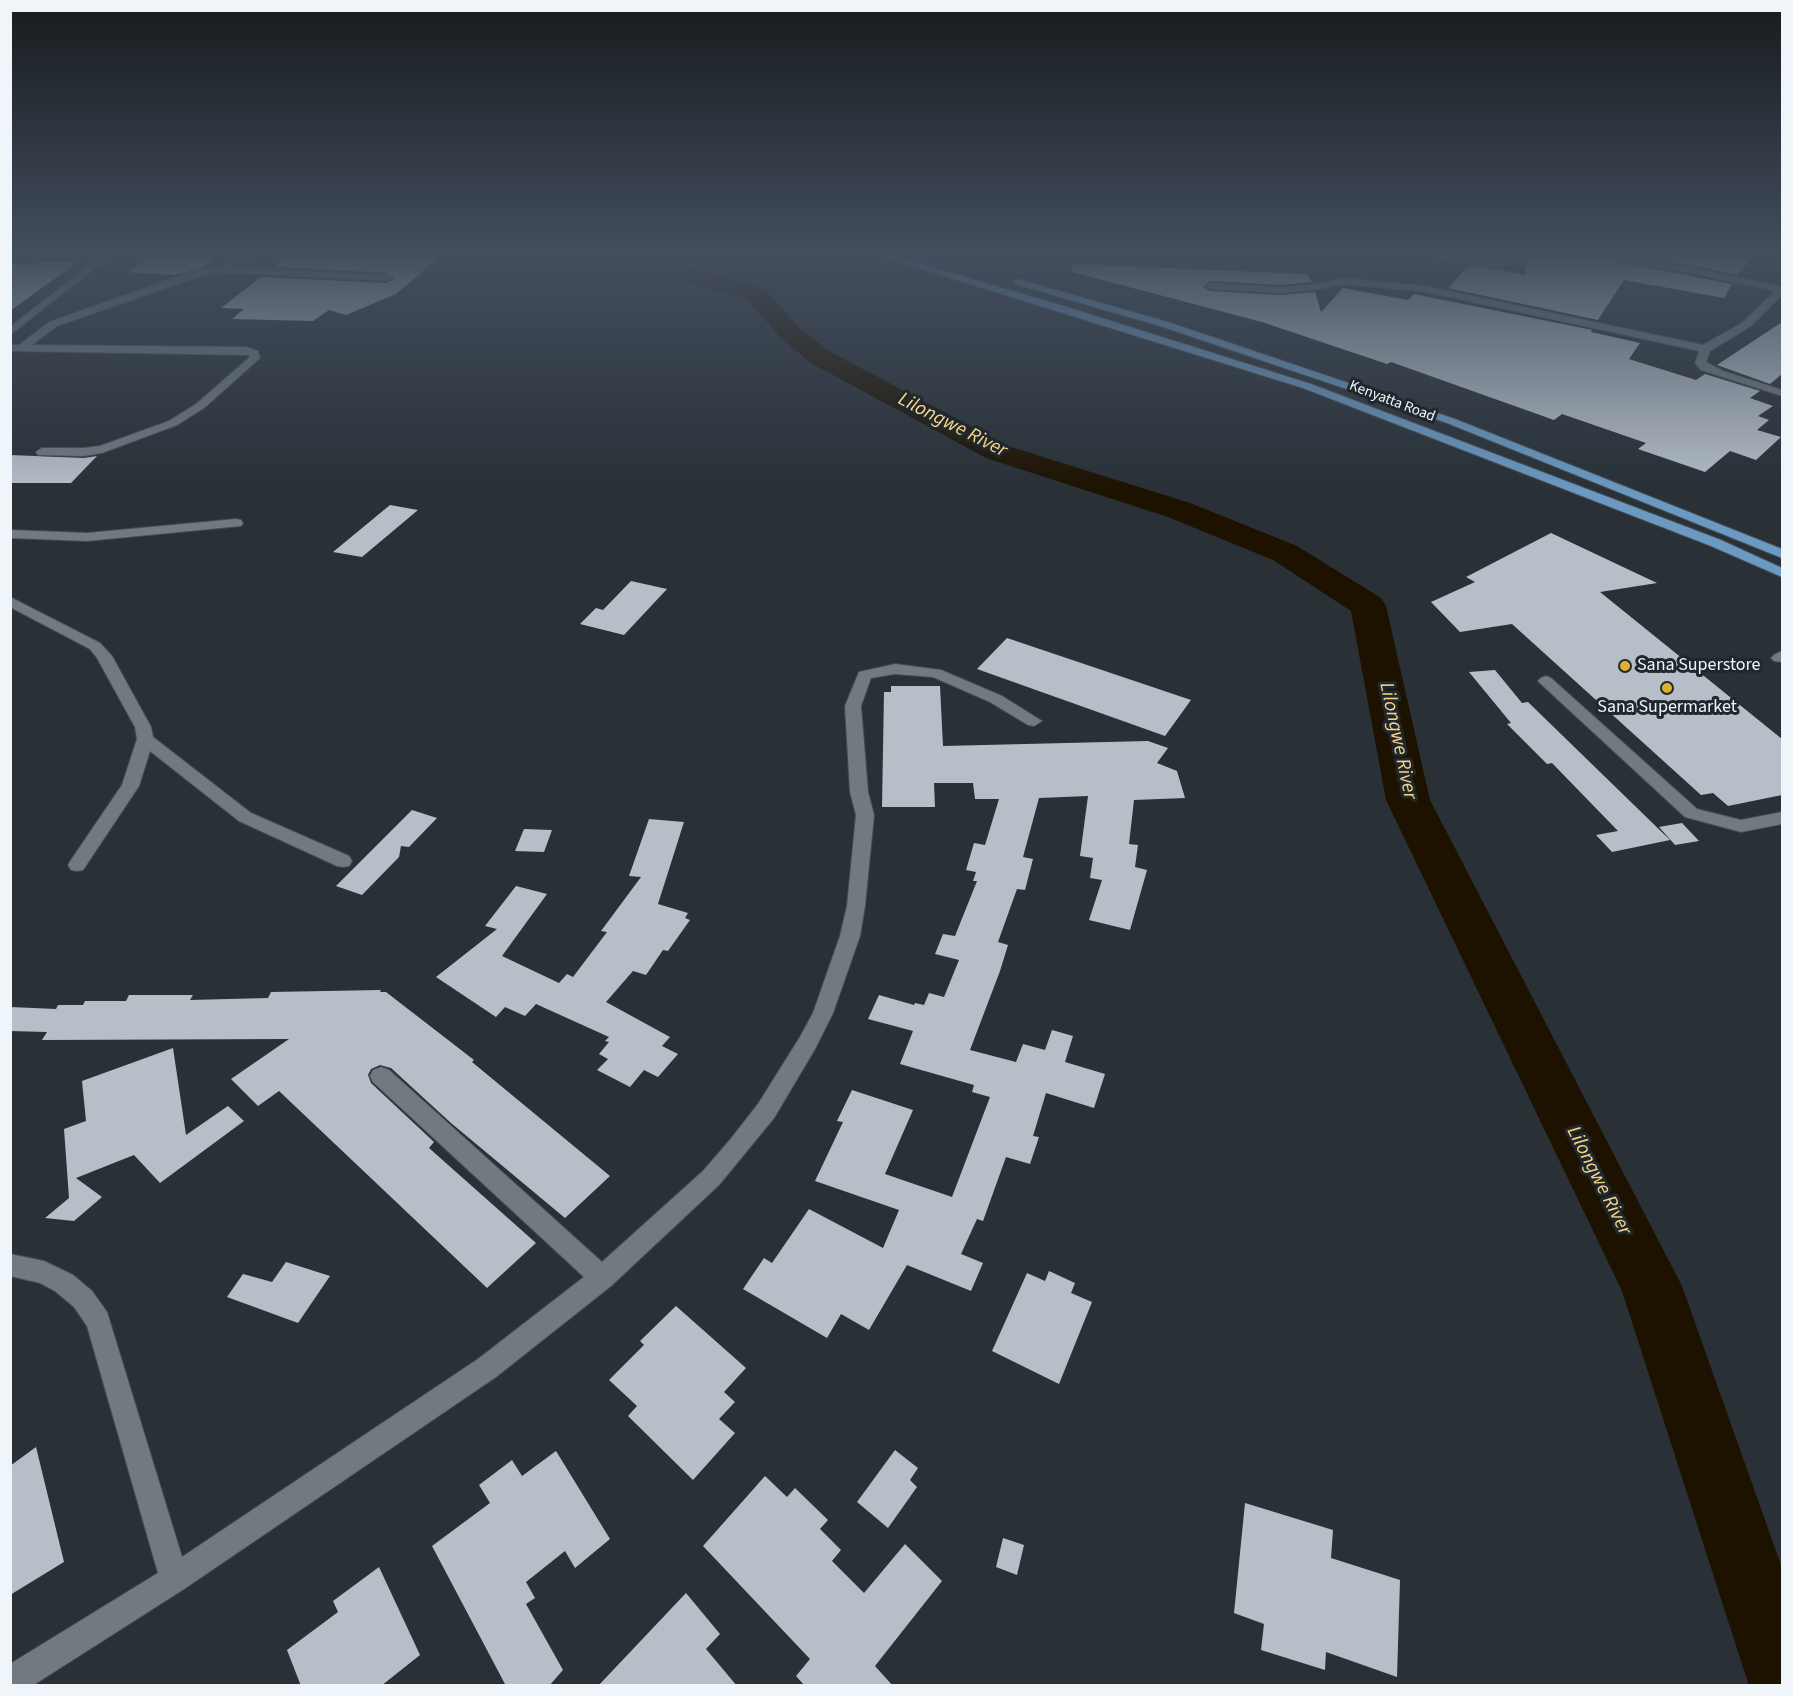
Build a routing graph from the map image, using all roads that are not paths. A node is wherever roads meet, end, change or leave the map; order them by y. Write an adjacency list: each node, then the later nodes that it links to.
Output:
1 (40, 333): 6 (street)
2 (1140, 333): 13 (main road, Kenyatta Road)
3 (1191, 333): 12 (main road, Kenyatta Road)
4 (1631, 333): 7 (street)
5 (1732, 333): 7 (street)
6 (16, 348): 9 (street)
7 (1705, 349): 8 (street)
8 (1782, 393)
9 (42, 452)
10 (236, 523): 11 (street)
11 (10, 534)
12 (1782, 554)
13 (1782, 573)
14 (10, 601): 17 (street)
15 (1546, 681): 18 (street)
16 (1034, 721): 23 (street)
17 (145, 739): 19 (street); 20 (street)
18 (1782, 818)
19 (343, 861)
20 (77, 865)
21 (381, 1077): 23 (street)
22 (10, 1265): 24 (street)
23 (602, 1278): 24 (street)
24 (174, 1579): 25 (street)
25 (10, 1682)

